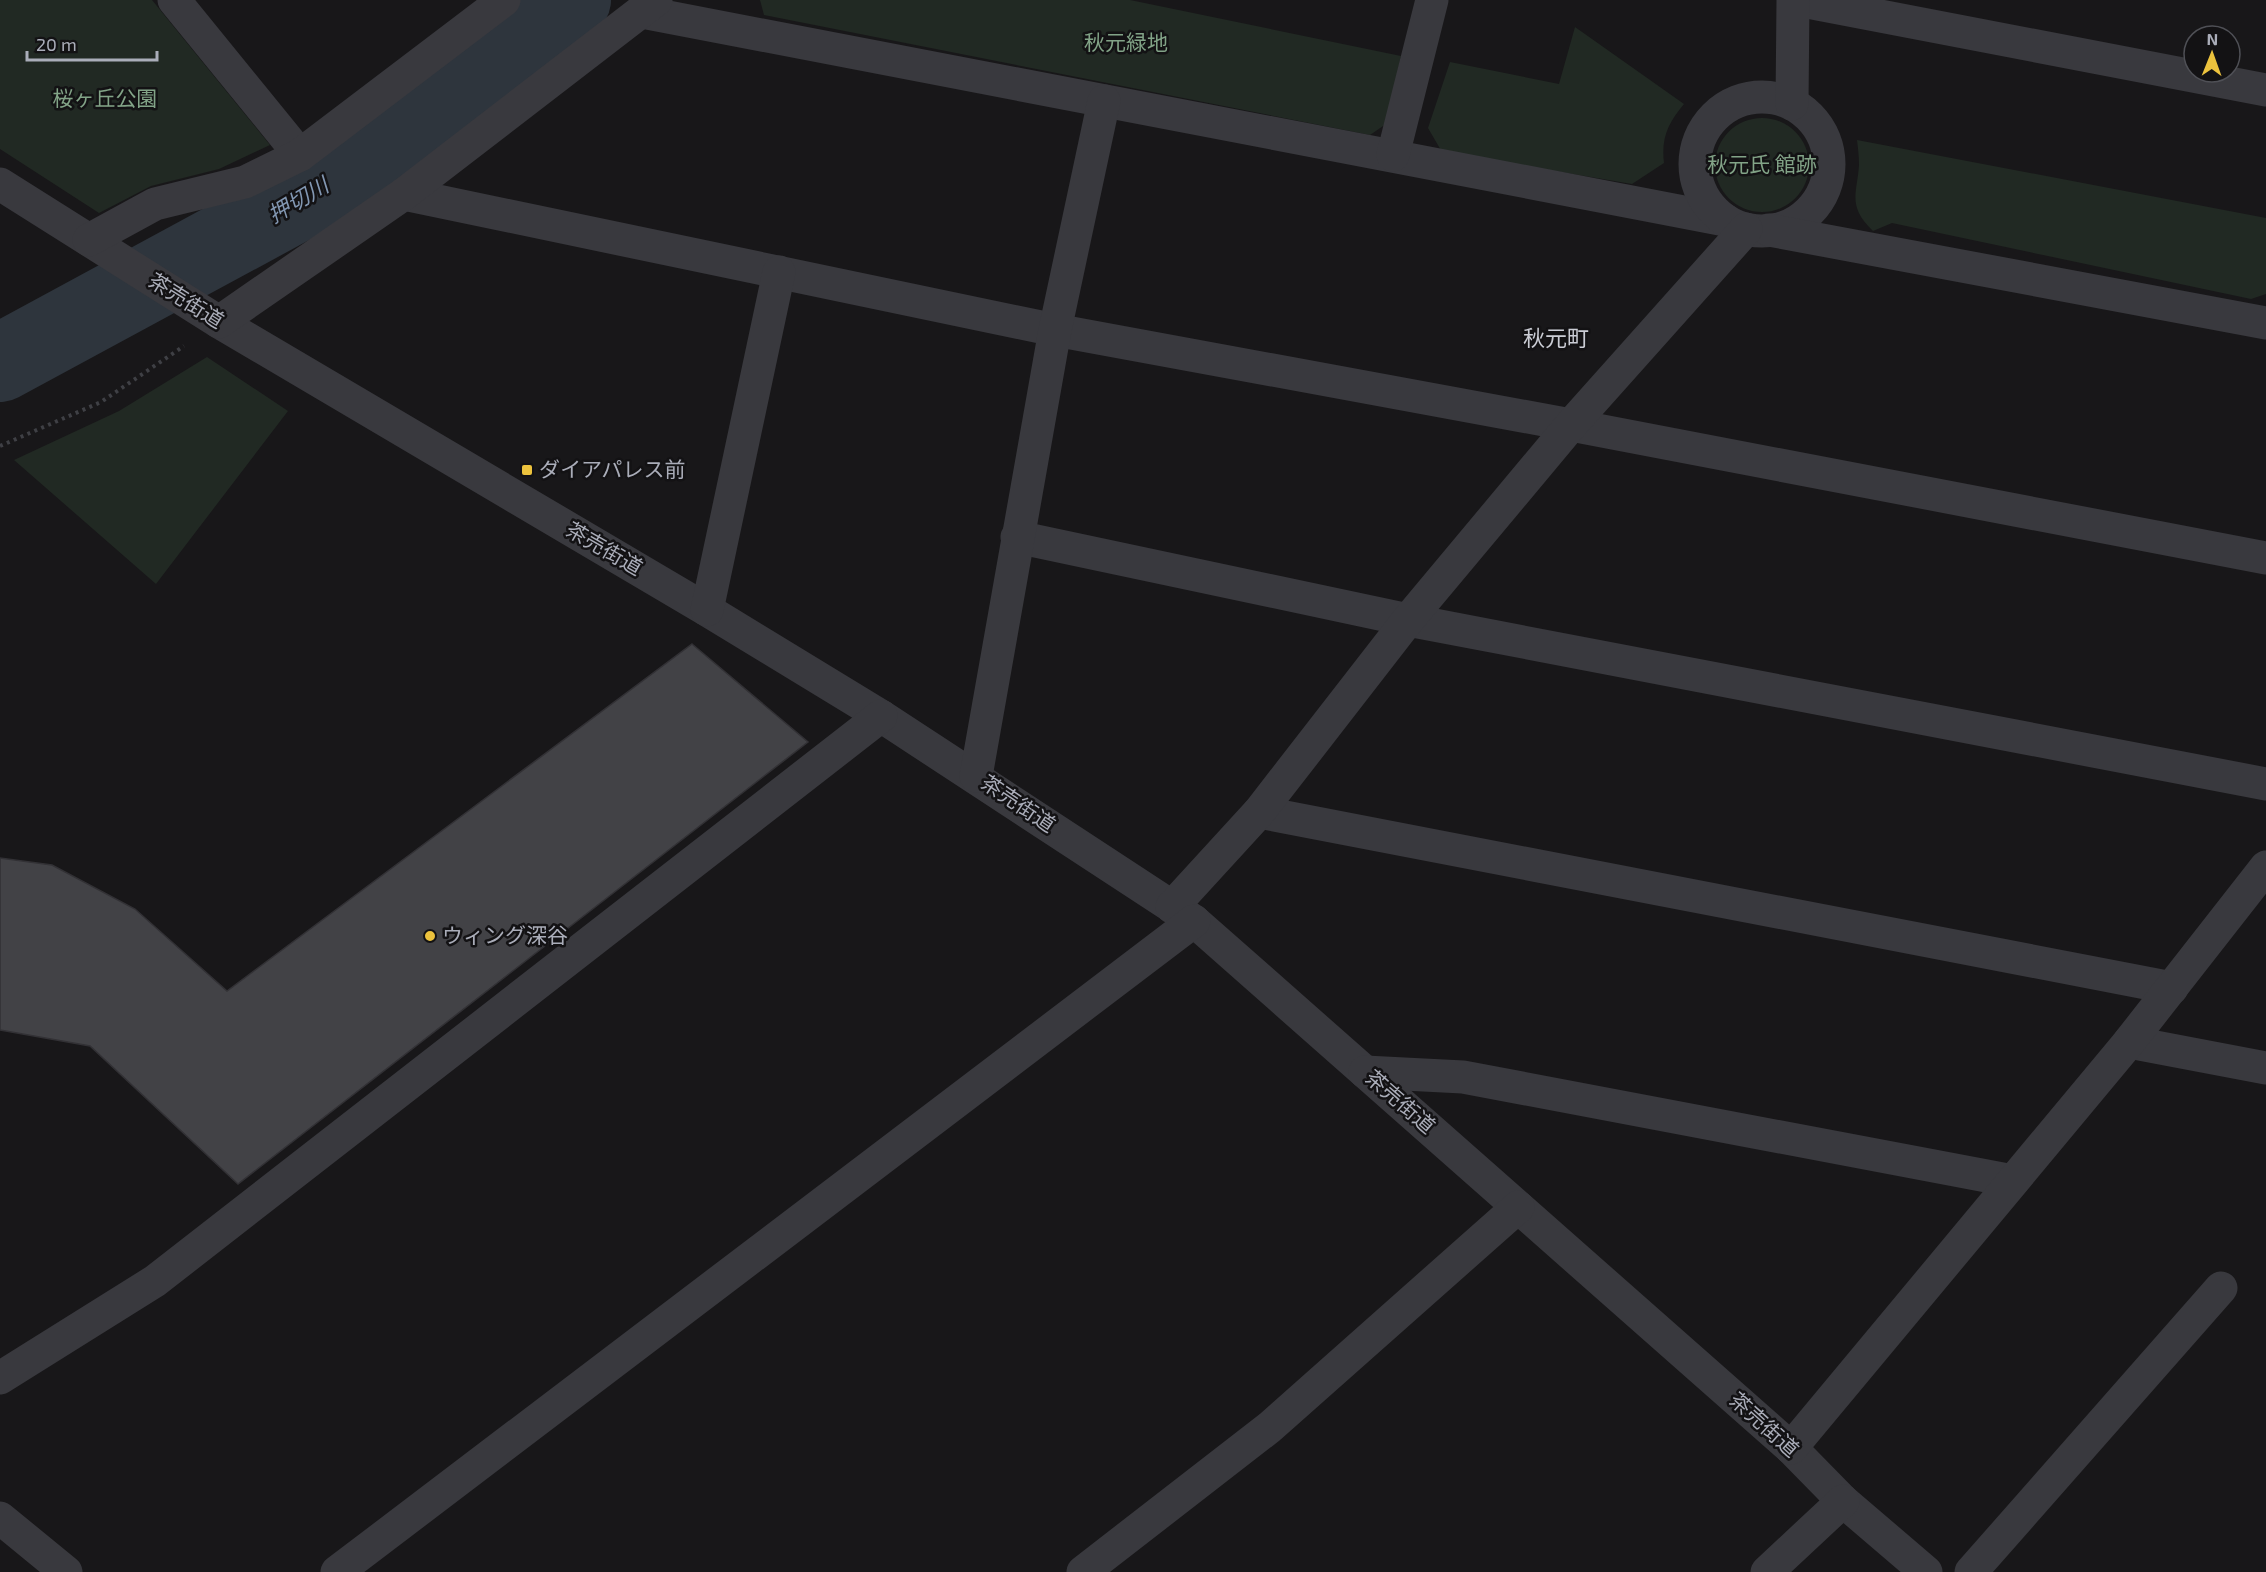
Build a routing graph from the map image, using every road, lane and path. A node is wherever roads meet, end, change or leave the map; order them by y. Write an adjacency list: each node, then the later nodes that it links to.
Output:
1 (174, 0): 9 (street)
2 (504, 0): 9 (street)
3 (1432, 0): 10 (street)
4 (1795, 0): 6 (street); 8 (street)
5 (649, 6): 7 (street); 12 (street)
6 (2266, 90)
7 (1104, 101): 10 (street); 18 (street)
8 (1792, 104): 13 (street); 13 (street)
9 (300, 155): 14 (street)
10 (1393, 155): 13 (street)
11 (0, 184): 14 (street, 茶売街道)
12 (404, 194): 15 (street); 16 (street)
13 (1747, 227): 17 (street); 19 (street)
14 (100, 247): 16 (street, 茶売街道)
15 (779, 272): 18 (street); 23 (street)
16 (207, 315): 20 (path); 23 (street, 茶売街道)
17 (2266, 323)
18 (1055, 330): 19 (street); 21 (street)
19 (1571, 425): 22 (street); 24 (street)
20 (0, 446)
21 (1017, 537): 24 (street); 26 (street)
22 (2266, 558)
23 (707, 610): 25 (street, 茶売街道)
24 (1408, 620): 27 (street); 28 (street)
25 (881, 716): 26 (street, 茶売街道); 38 (street)
26 (976, 776): 30 (street, 茶売街道)
27 (2266, 784)
28 (1259, 812): 30 (street); 31 (street)
29 (2266, 867): 31 (street)
30 (1183, 914): 34 (street, 茶売街道); 43 (street)
31 (2172, 988): 32 (street)
32 (2129, 1042): 33 (street); 35 (street)
33 (2266, 1068)
34 (1365, 1072): 35 (street); 36 (street, 茶売街道)
35 (2013, 1181): 39 (street)
36 (1518, 1207): 39 (street, 茶売街道); 44 (street)
37 (2221, 1288): 47 (street)
38 (0, 1378)
39 (1791, 1448): 40 (street, 茶売街道)
40 (1843, 1501): 45 (street); 46 (street, 茶売街道)
41 (0, 1518): 42 (street)
42 (66, 1572)
43 (337, 1572)
44 (1083, 1572)
45 (1767, 1572)
46 (1926, 1572)
47 (1971, 1572)

